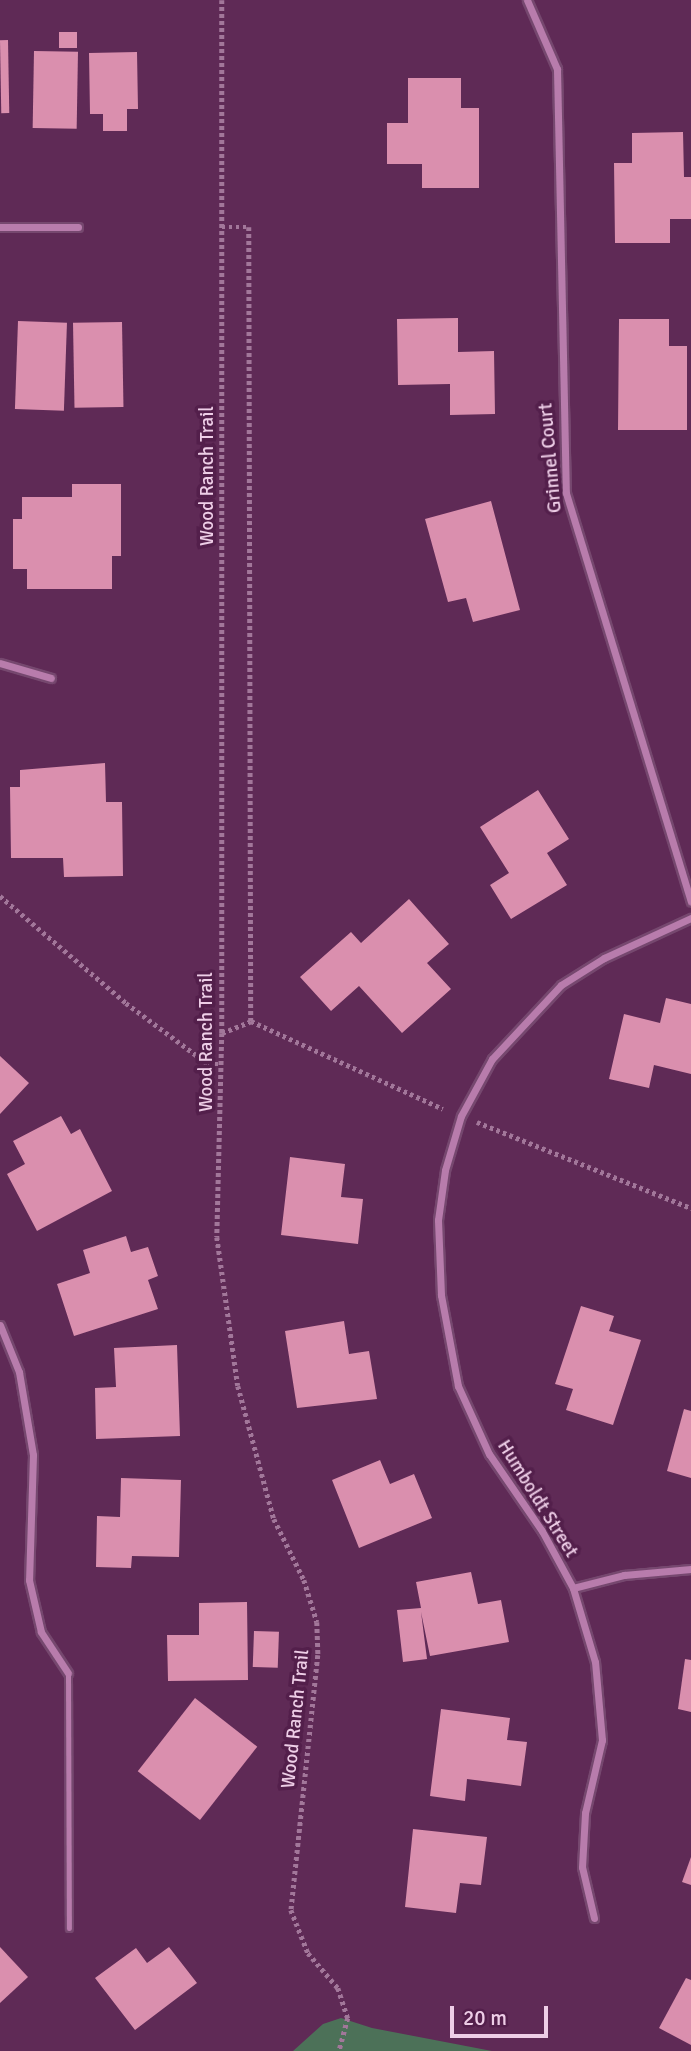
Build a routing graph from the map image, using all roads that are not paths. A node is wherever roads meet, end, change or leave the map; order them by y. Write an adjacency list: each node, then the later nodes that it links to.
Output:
1 (527, 0): 6 (street, Grinnel Court)
2 (0, 227): 3 (street)
3 (78, 227)
4 (0, 663): 5 (street)
5 (51, 678)
6 (691, 901)
7 (691, 918): 10 (street, Humboldt Street)
8 (0, 1325): 11 (street)
9 (691, 1569): 10 (street)
10 (573, 1588): 12 (street, Humboldt Street)
11 (68, 1673): 13 (lane)
12 (594, 1918)
13 (69, 1928)

